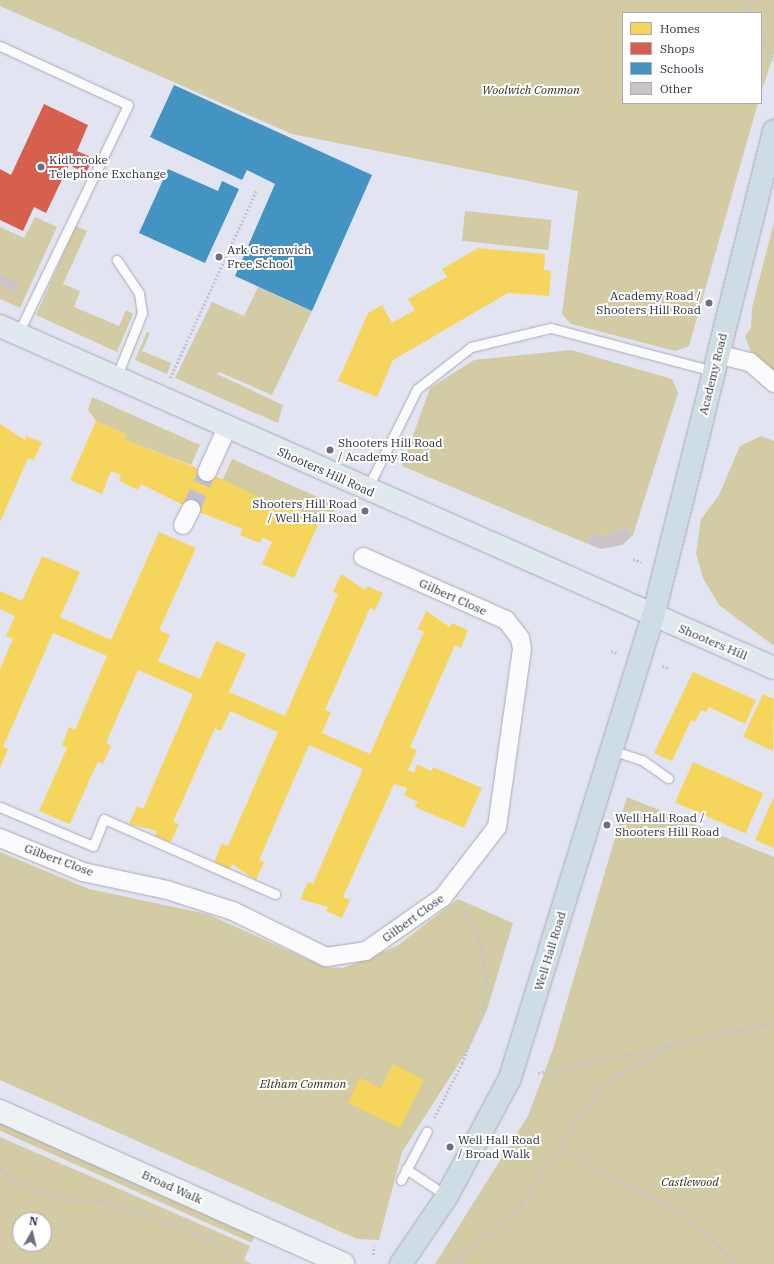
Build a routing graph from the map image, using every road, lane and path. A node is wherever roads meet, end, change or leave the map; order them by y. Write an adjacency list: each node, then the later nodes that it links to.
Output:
1 (746, 0): 2 (path)
2 (751, 12)
3 (762, 36): 5 (path)
4 (0, 46): 9 (lane)
5 (774, 61)
6 (774, 131): 10 (highway, Academy Road)
7 (256, 191): 12 (path)
8 (117, 260): 11 (lane)
9 (9, 330): 11 (main road, Shooters Hill Road)
10 (715, 362): 13 (street); 16 (lane); 22 (highway, Academy Road)
11 (116, 378): 14 (main road, Shooters Hill Road)
12 (169, 380)
13 (774, 384)
14 (227, 428): 15 (street); 16 (main road, Shooters Hill Road)
15 (207, 472)
16 (366, 490): 22 (main road, Shooters Hill Road)
17 (190, 509): 18 (street)
18 (183, 526)
19 (363, 557): 32 (street, Gilbert Close)
20 (633, 560): 21 (path)
21 (641, 562)
22 (653, 617): 27 (main road, Shooters Hill); 28 (highway, Well Hall Road)
23 (611, 651): 24 (path)
24 (618, 653)
25 (662, 666): 26 (path)
26 (668, 668)
27 (774, 668)
28 (610, 749): 29 (lane); 43 (highway, Well Hall Road)
29 (668, 778)
30 (0, 807): 33 (lane, Gilbert Close)
31 (0, 838): 32 (street, Gilbert Close)
32 (447, 892): 38 (path)
33 (275, 894)
34 (774, 1023): 35 (path)
35 (671, 1046): 36 (path); 39 (path)
36 (538, 1073)
37 (0, 1111): 47 (street, Broad Walk)
38 (427, 1131): 41 (lane)
39 (560, 1148): 49 (path); 50 (path)
40 (0, 1169): 46 (path)
41 (406, 1169): 42 (lane); 43 (lane)
42 (401, 1180)
43 (448, 1196): 48 (highway, Well Hall Road)
44 (374, 1246): 45 (path)
45 (373, 1255)
46 (238, 1264)
47 (344, 1264)
48 (401, 1264)
49 (453, 1264)
50 (738, 1264)

